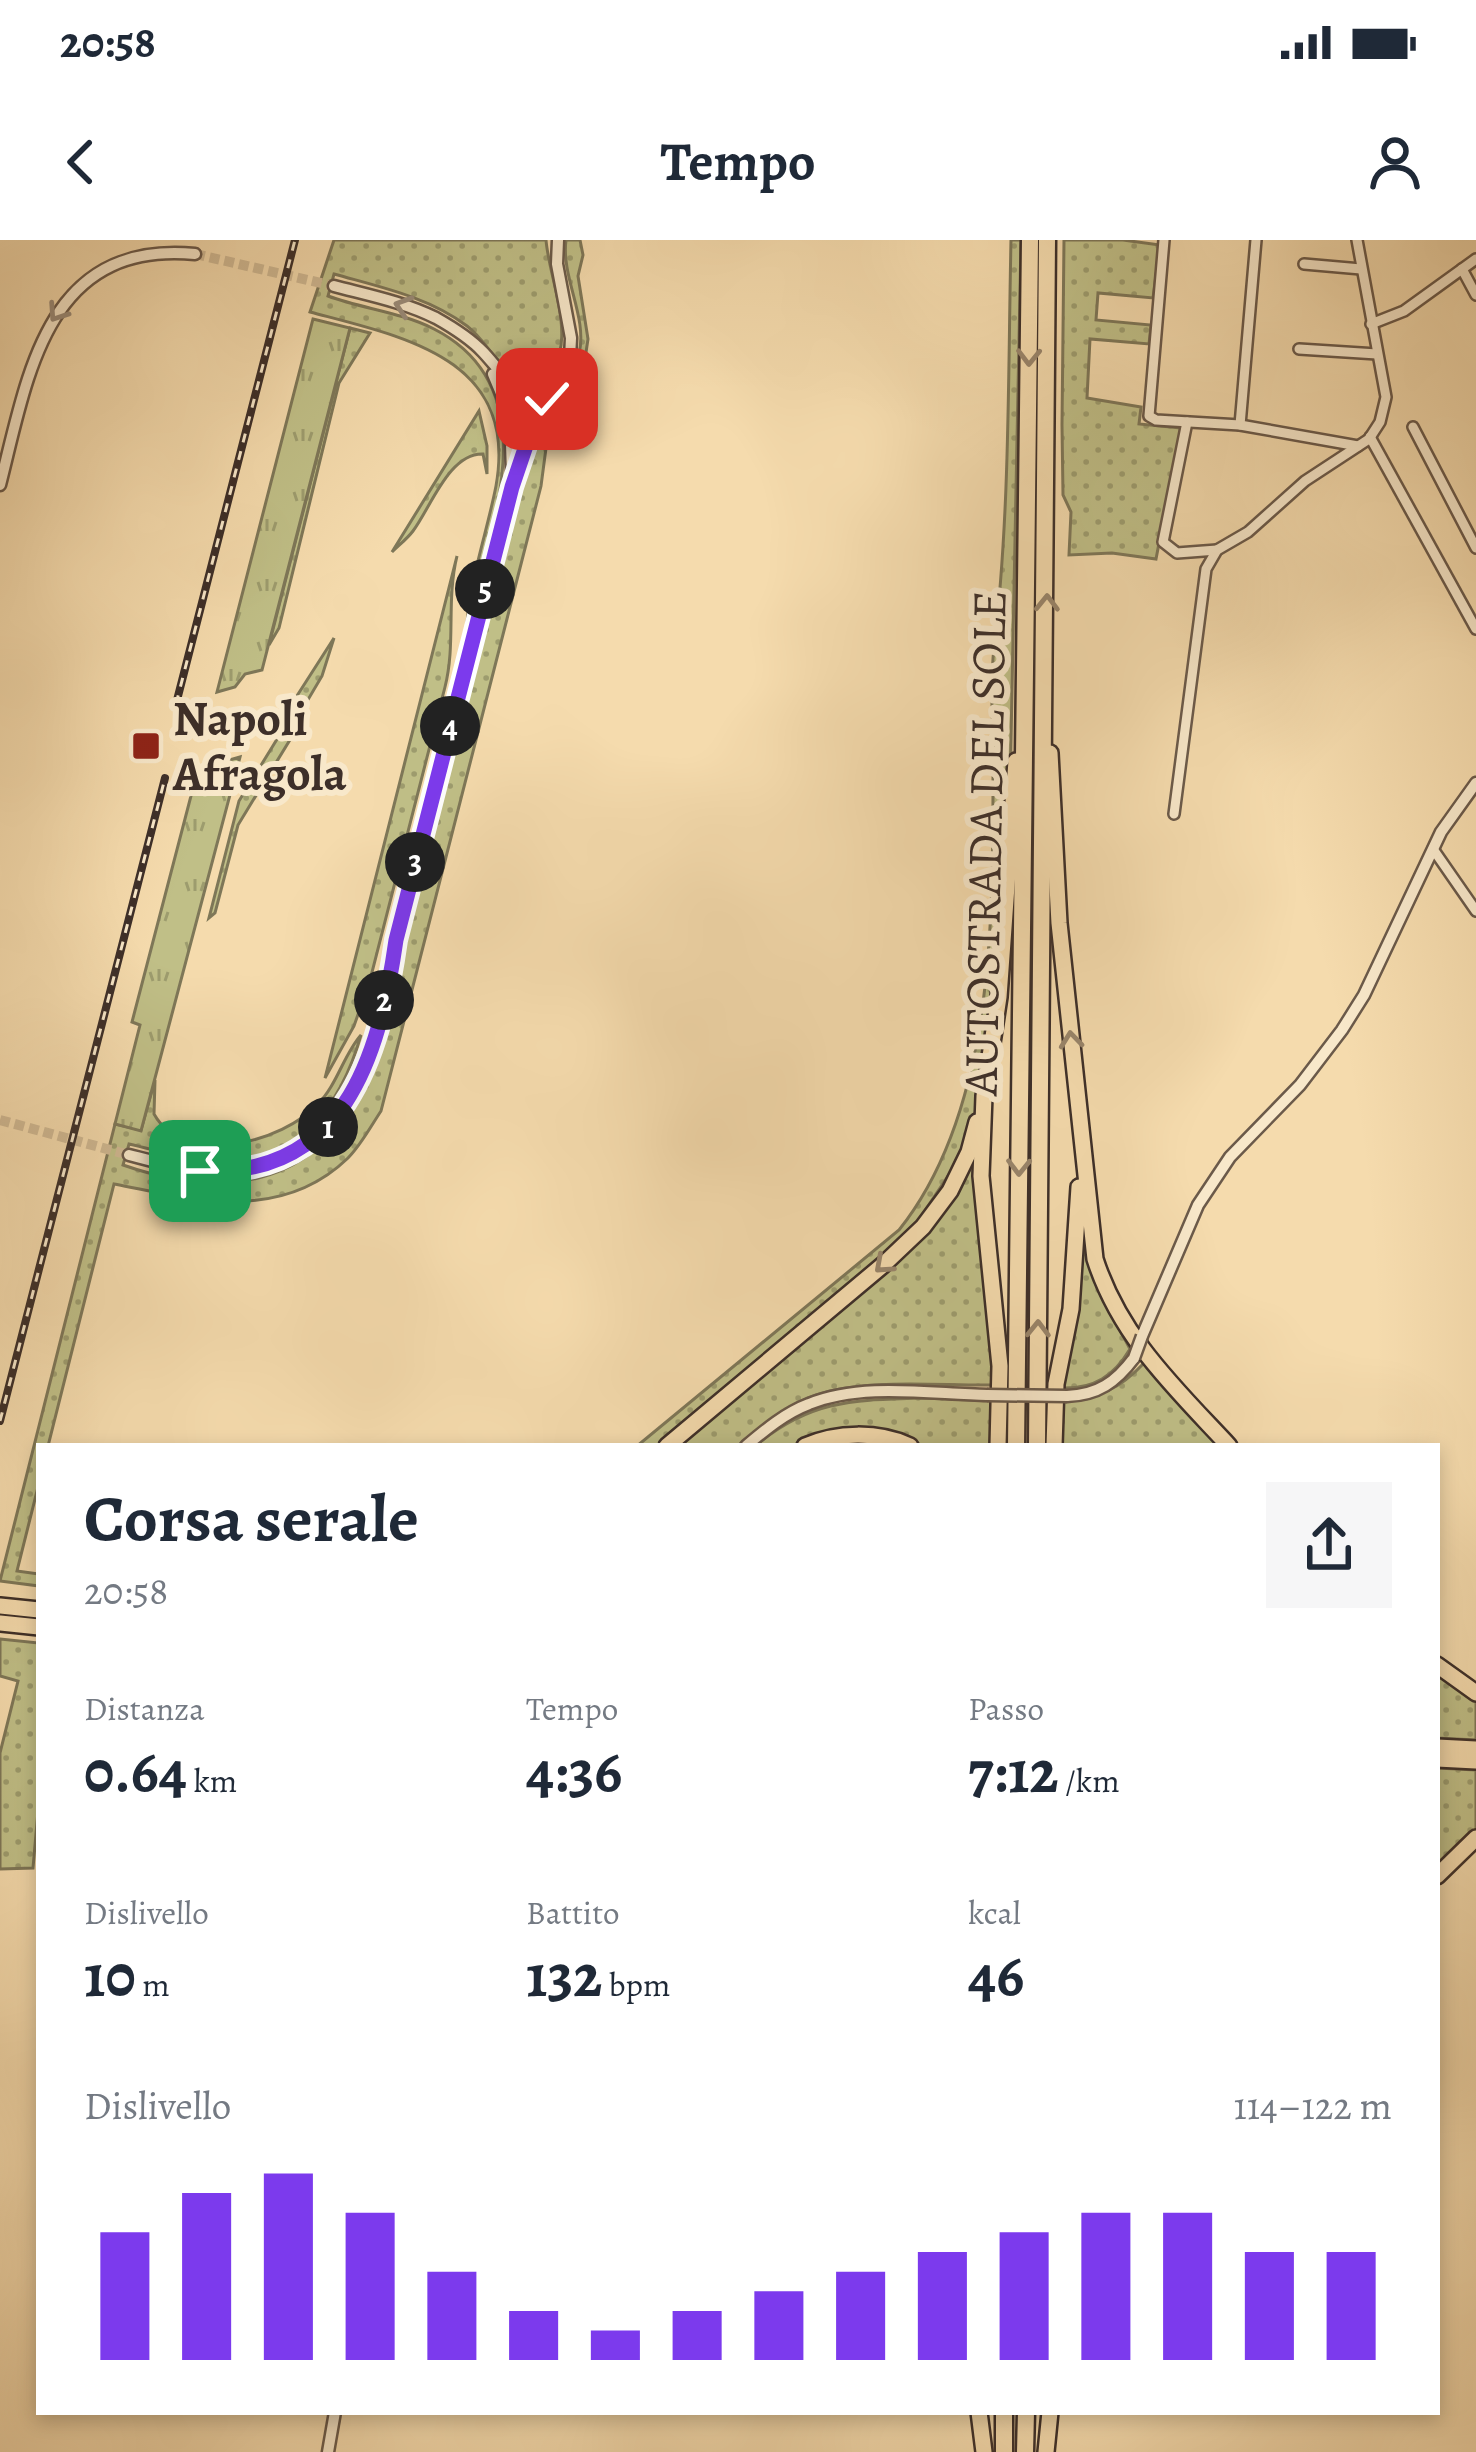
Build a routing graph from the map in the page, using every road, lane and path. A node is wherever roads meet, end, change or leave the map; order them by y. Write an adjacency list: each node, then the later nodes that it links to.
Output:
1 (558, 240): 17 (street)
2 (1030, 240): 28 (highway, AUTOSTRADA DEL SOLE, one-way to 28)
3 (1048, 240): 30 (highway, AUTOSTRADA DEL SOLE, one-way to 3)
4 (1164, 240): 19 (street)
5 (1256, 240): 20 (street)
6 (1357, 240): 10 (street)
7 (195, 254): 24 (street, one-way to 24)
8 (1476, 259): 11 (street)
9 (1304, 264): 10 (street)
10 (1361, 269): 14 (street)
11 (1462, 269): 13 (street); 14 (street)
12 (334, 286): 15 (street, one-way to 12)
13 (1476, 295)
14 (1371, 324): 18 (street)
15 (467, 338): 17 (street); 25 (street)
16 (1299, 349): 18 (street)
17 (570, 350): 25 (street)
18 (1377, 354): 22 (street)
19 (1187, 422): 20 (street); 27 (street)
20 (1240, 425): 23 (street)
21 (1413, 427): 26 (street)
22 (1370, 437): 23 (street); 29 (street)
23 (1358, 446): 27 (street)
24 (0, 485)
25 (512, 487): 37 (street)
26 (1476, 548)
27 (1217, 550): 32 (street)
28 (1026, 578): 35 (highway); 43 (highway, AUTOSTRADA DEL SOLE, one-way to 43)
29 (1476, 628)
30 (1046, 669): 36 (highway, one-way to 30); 44 (highway, AUTOSTRADA DEL SOLE, one-way to 30)
31 (1476, 783): 33 (street)
32 (1174, 814)
33 (1433, 849): 34 (street); 39 (street, bridge)
34 (1476, 911)
35 (984, 1096): 38 (highway, one-way to 38); 42 (highway)
36 (1081, 1133): 45 (highway); 46 (highway)
37 (129, 1155)
38 (671, 1443)
39 (750, 1443)
40 (815, 1443): 41 (highway)
41 (901, 1443)
42 (998, 1443)
43 (1016, 1443)
44 (1037, 1443)
45 (1054, 1443)
46 (1226, 1443)
47 (0, 1606): 48 (highway)
48 (36, 1610)
49 (0, 1623): 50 (highway)
50 (36, 1627)
51 (1440, 1668): 52 (highway)
52 (1476, 1693)
53 (1440, 1747): 54 (highway)
54 (1476, 1749)
55 (1440, 1759): 56 (highway)
56 (1476, 1761)
57 (1476, 1838): 58 (highway)
58 (1440, 1873)
59 (334, 2415): 64 (street)
60 (979, 2415): 65 (highway)
61 (1004, 2415): 66 (highway)
62 (1026, 2415): 67 (highway)
63 (1050, 2415): 68 (highway)
64 (328, 2450)
65 (984, 2452)
66 (1004, 2452)
67 (1025, 2452)
68 (1046, 2452)

